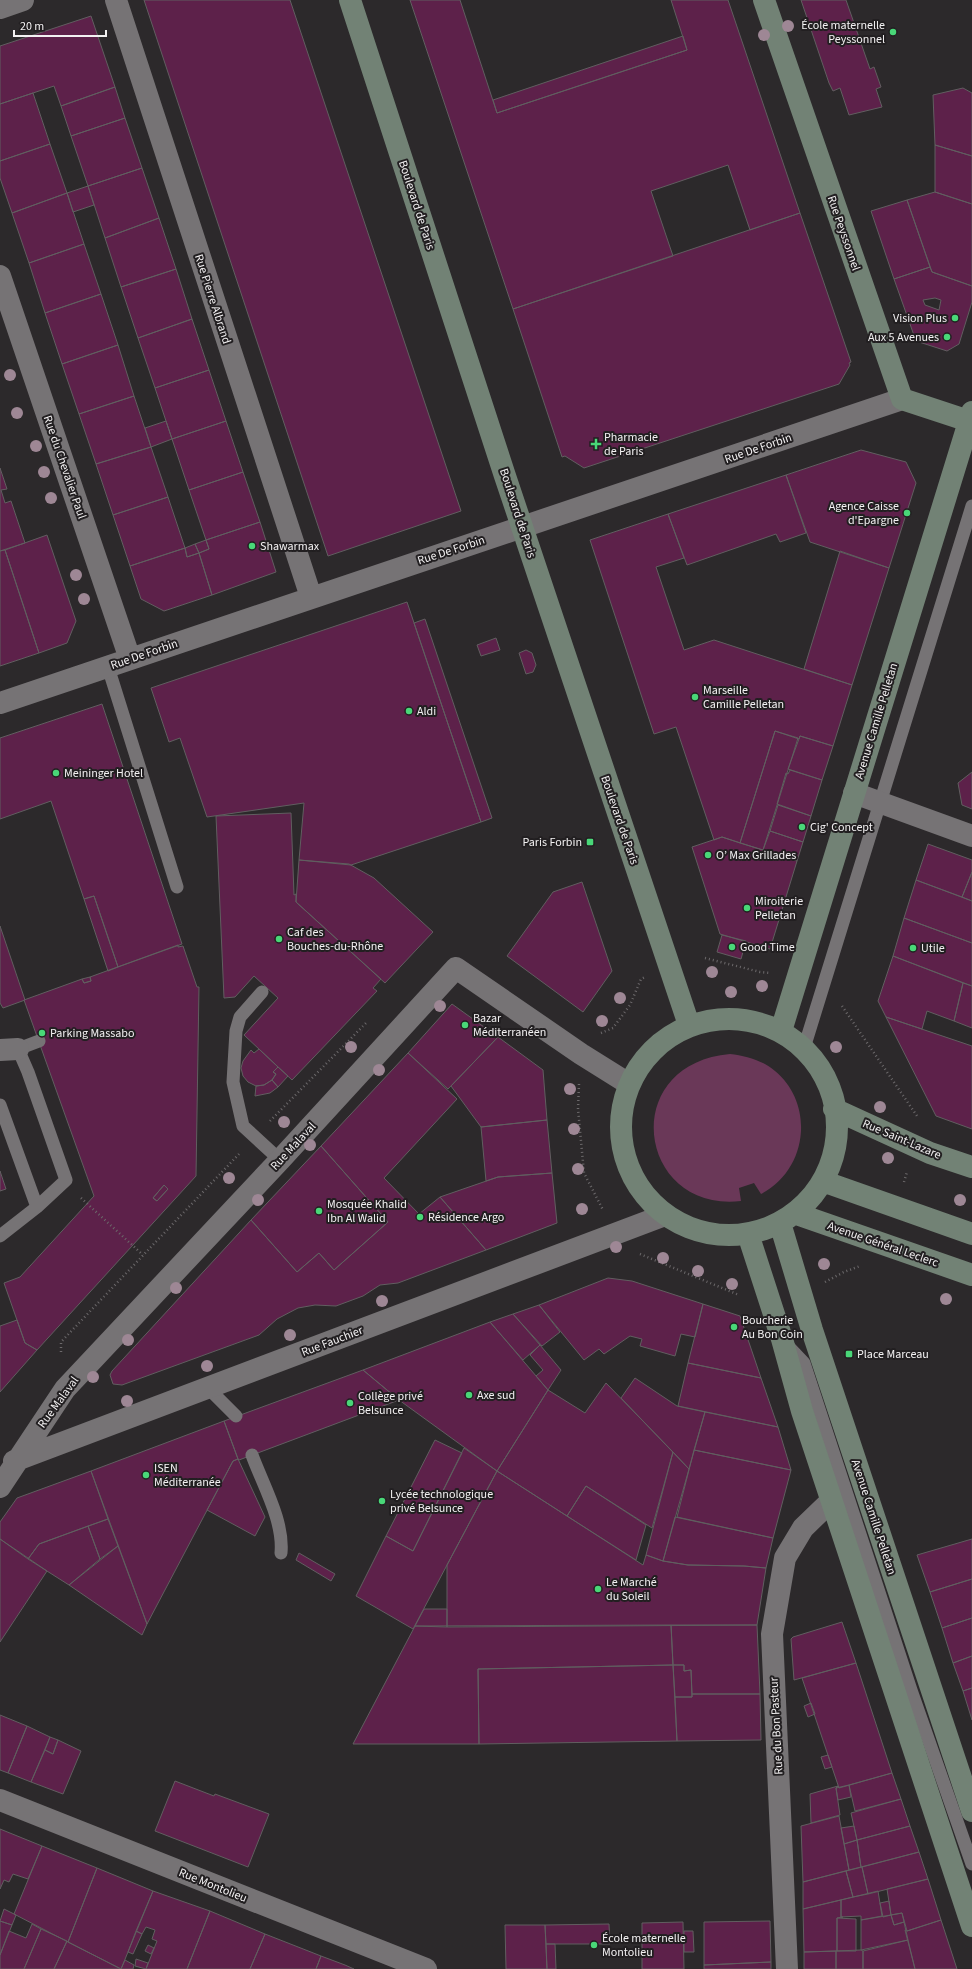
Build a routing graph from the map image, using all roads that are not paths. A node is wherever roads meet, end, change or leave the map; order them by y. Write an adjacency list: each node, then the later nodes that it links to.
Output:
1 (23, 0): 5 (street)
2 (116, 0): 11 (street, Rue Pierre Albrand)
3 (350, 0): 10 (street, Boulevard de Paris)
4 (764, 0): 7 (street, Rue Peyssonnel)
5 (0, 8)
6 (0, 276): 12 (street, Rue du Chevalier Paul)
7 (902, 399): 8 (street); 10 (street, Rue De Forbin)
8 (971, 418): 15 (street, Avenue Camille Pelletan)
9 (972, 506): 16 (lane)
10 (522, 527): 11 (street, Rue De Forbin); 20 (street, Boulevard de Paris)
11 (311, 597): 12 (street, Rue De Forbin)
12 (130, 659): 13 (street, Rue De Forbin)
13 (108, 667): 14 (street, Rue De Forbin); 18 (lane)
14 (0, 703)
15 (854, 793): 16 (street); 21 (street, Avenue Camille Pelletan)
16 (880, 802): 17 (street); 23 (lane)
17 (972, 836)
18 (177, 887)
19 (262, 992): 28 (lane)
20 (689, 1025): 21 (street); 25 (street)
21 (781, 1031): 23 (street)
22 (39, 1041): 24 (lane)
23 (804, 1048): 27 (street)
24 (9, 1050): 31 (lane)
25 (629, 1084): 28 (street, Rue Malaval); 32 (street)
26 (0, 1105): 31 (lane)
27 (834, 1109): 29 (street, Rue Saint-Lazare); 30 (street)
28 (280, 1160): 42 (street, Rue Malaval)
29 (972, 1167)
30 (824, 1182): 33 (street); 35 (street)
31 (37, 1207): 36 (lane)
32 (664, 1215): 34 (street); 39 (street, Rue Fauchier)
33 (787, 1218): 34 (street); 37 (street, Avenue Général Leclerc); 47 (street, Avenue Camille Pelletan)
34 (748, 1234): 38 (street, Avenue Camille Pelletan)
35 (972, 1234)
36 (0, 1236)
37 (972, 1275)
38 (782, 1339): 44 (street, Avenue Camille Pelletan); 48 (lane, Avenue Camille Pelletan)
39 (208, 1388): 40 (lane); 42 (street, Rue Fauchier)
40 (236, 1416)
41 (252, 1455): 45 (lane)
42 (9, 1463): 43 (street, Rue Malaval)
43 (0, 1487)
44 (831, 1500): 49 (street, Avenue Camille Pelletan); 51 (street, Rue du Bon Pasteur)
45 (282, 1553)
46 (0, 1800): 50 (street, Rue Montolieu)
47 (972, 1811)
48 (972, 1864)
49 (972, 1926)
50 (426, 1969)
51 (787, 1969)

